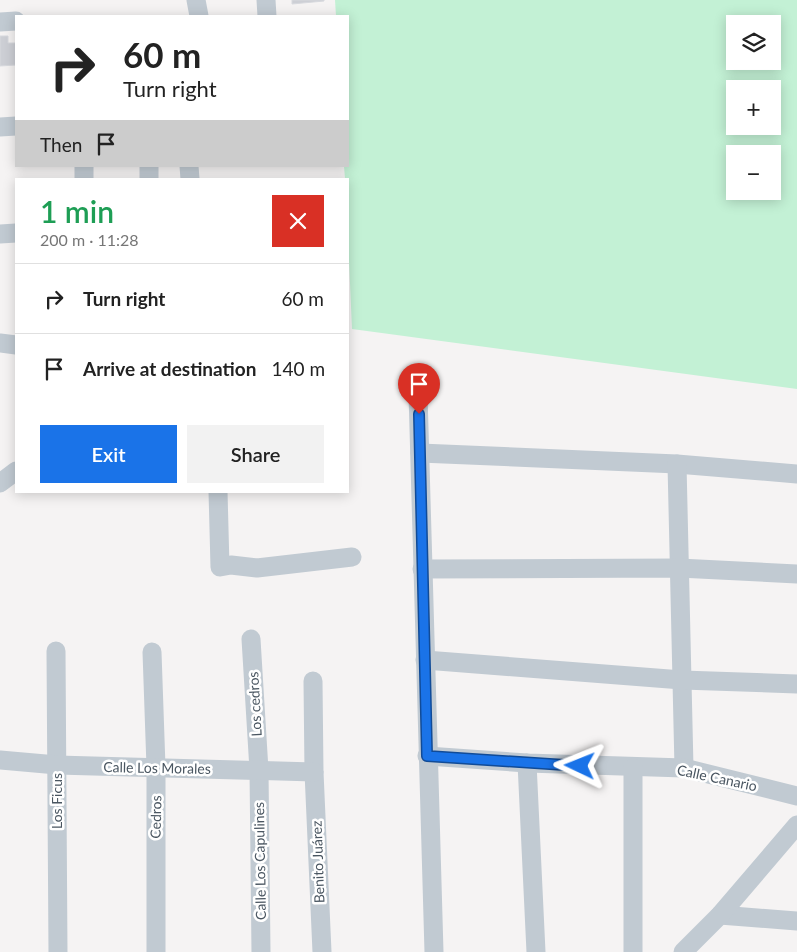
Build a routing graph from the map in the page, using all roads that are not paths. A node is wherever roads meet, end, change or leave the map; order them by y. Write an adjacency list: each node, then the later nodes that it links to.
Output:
1 (196, 0): 3 (street)
2 (266, 0): 4 (street)
3 (199, 15)
4 (267, 15)
5 (15, 21): 6 (street)
6 (0, 22)
7 (15, 126): 8 (street)
8 (0, 127)
9 (15, 233): 10 (street)
10 (0, 234)
11 (0, 343): 12 (street)
12 (15, 345)
13 (418, 394): 14 (street)
14 (420, 453): 15 (street); 22 (street)
15 (677, 464): 17 (street); 21 (street)
16 (15, 472): 18 (street)
17 (797, 474)
18 (0, 483)
19 (218, 493): 20 (street)
20 (352, 557)
21 (679, 568): 22 (street); 23 (street); 28 (street)
22 (422, 569): 27 (street)
23 (797, 574)
24 (251, 638): 38 (street, Los cedros)
25 (56, 651): 34 (street, Los Ficus)
26 (152, 652): 35 (street, Cedros)
27 (425, 660): 28 (street); 31 (street)
28 (682, 680): 30 (street); 37 (street)
29 (313, 681): 39 (street, Benito Juárez)
30 (797, 684)
31 (427, 756): 33 (street, Calle Canario); 48 (street)
32 (0, 760): 34 (street, Calle Los Morales)
33 (527, 764): 36 (street, Calle Canario); 49 (street)
34 (57, 765): 35 (street, Calle Los Morales); 44 (street, Los Ficus)
35 (156, 767): 38 (street, Calle Los Morales); 45 (street, Cedros)
36 (633, 768): 37 (street, Calle Canario); 50 (street)
37 (684, 768): 40 (street, Calle Canario)
38 (259, 770): 39 (street, Calle Los Morales); 46 (street, Calle Los Capulines)
39 (314, 772): 47 (street, Benito Juárez)
40 (797, 796)
41 (797, 825): 42 (street)
42 (720, 915): 43 (street); 51 (street)
43 (797, 921)
44 (58, 952)
45 (156, 952)
46 (260, 952)
47 (322, 952)
48 (434, 952)
49 (536, 952)
50 (633, 952)
51 (683, 952)

